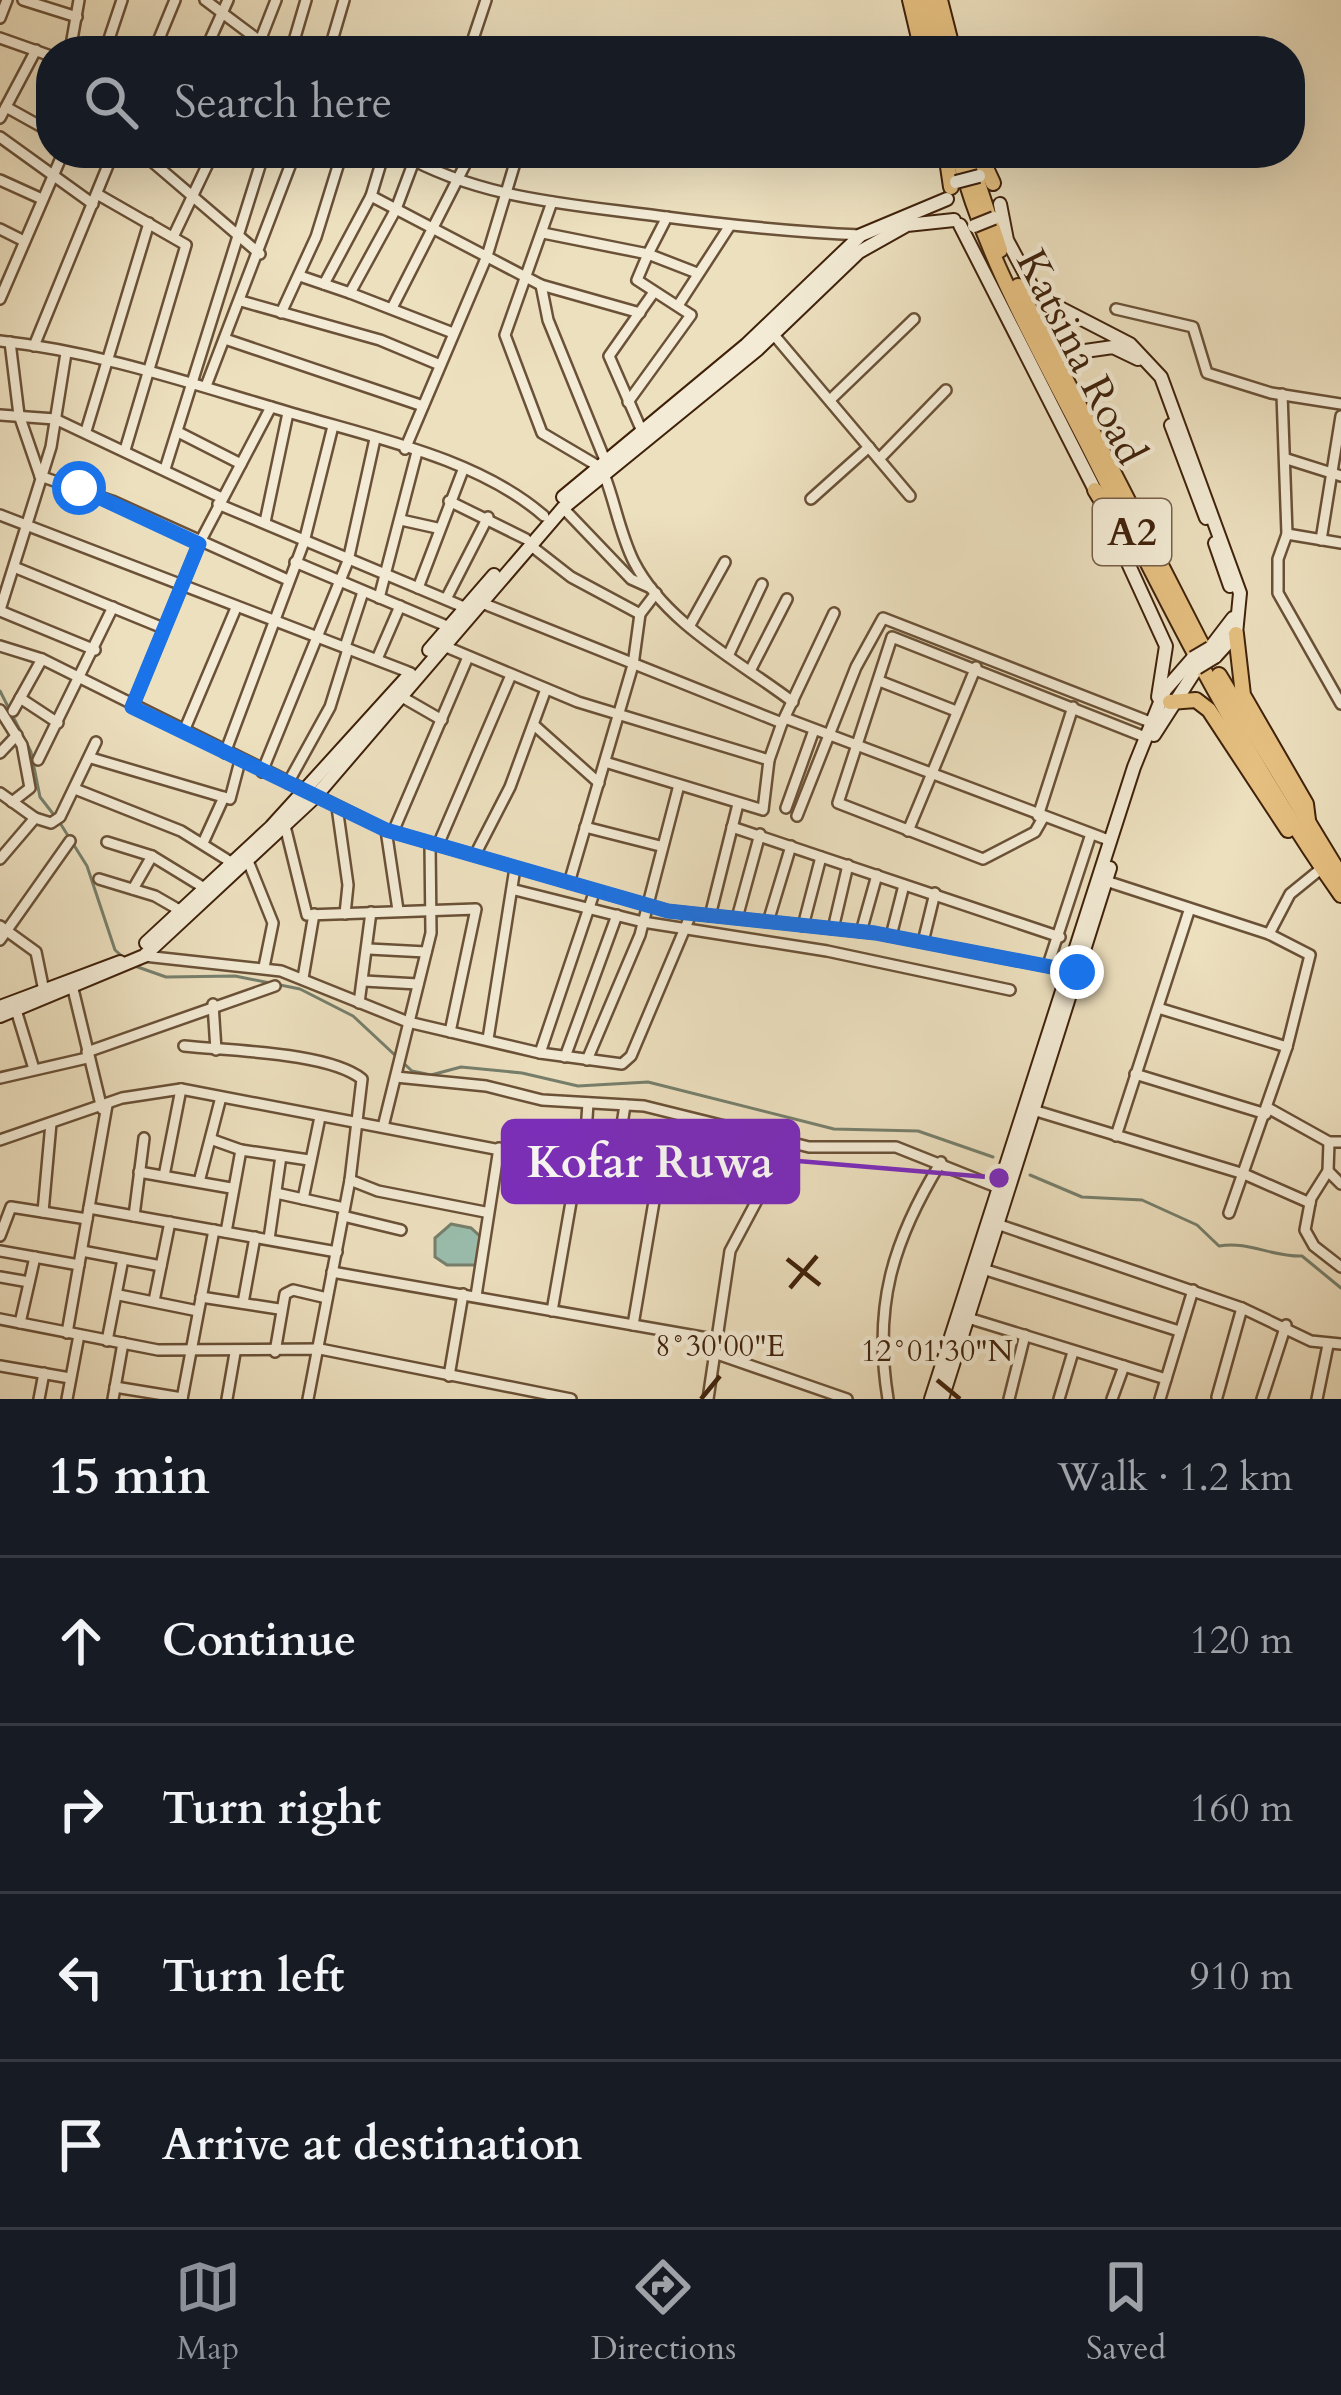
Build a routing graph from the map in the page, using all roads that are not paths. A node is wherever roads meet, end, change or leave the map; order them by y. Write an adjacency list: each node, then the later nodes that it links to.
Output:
1 (7, 0): 18 (street)
2 (23, 0): 17 (street)
3 (79, 0): 17 (street)
4 (122, 0): 20 (street)
5 (176, 0): 21 (street)
6 (205, 0): 16 (street)
7 (228, 0): 16 (street)
8 (277, 0): 24 (street)
9 (306, 0): 25 (street)
10 (344, 0): 26 (street)
11 (486, 0): 27 (street)
12 (910, 0): 28 (highway)
13 (920, 0): 29 (highway)
14 (930, 0): 30 (highway)
15 (940, 0): 31 (highway)
16 (223, 13): 22 (street); 23 (street)
17 (77, 17): 19 (street)
18 (0, 18)
19 (73, 36)
20 (110, 36)
21 (160, 36)
22 (213, 36)
23 (247, 36)
24 (262, 36)
25 (295, 36)
26 (333, 36)
27 (474, 36)
28 (918, 36)
29 (929, 36)
30 (939, 36)
31 (949, 36)
32 (0, 38): 33 (street)
33 (36, 50): 34 (street)
34 (3, 111): 35 (street)
35 (36, 125)
36 (0, 136): 37 (street)
37 (36, 162)
38 (44, 168): 55 (street)
39 (55, 168): 55 (street)
40 (100, 168): 64 (street)
41 (167, 168): 60 (street)
42 (206, 168): 60 (street)
43 (260, 168): 77 (street)
44 (290, 168): 79 (street)
45 (337, 168): 85 (street)
46 (379, 168): 61 (street)
47 (413, 168): 66 (street)
48 (433, 168): 58 (street)
49 (464, 168): 58 (street)
50 (514, 168): 62 (street)
51 (948, 168): 59 (highway)
52 (962, 168): 189 (highway, Katsina Road / A2)
53 (972, 168): 108 (highway, Katsina Road / A2)
54 (983, 168): 57 (highway)
55 (52, 174): 63 (street); 64 (street)
56 (0, 180): 63 (street)
57 (986, 180): 59 (main road, bridge); 67 (main road)
58 (457, 181): 62 (street); 72 (street)
59 (952, 189): 70 (main road); 75 (main road)
60 (194, 196): 76 (street); 77 (street)
61 (371, 196): 66 (street); 87 (street)
62 (506, 196): 65 (street); 81 (street)
63 (42, 199): 78 (street)
64 (95, 199): 69 (street); 103 (street)
65 (552, 202): 68 (street); 74 (street)
66 (396, 209): 72 (street); 89 (street)
67 (997, 211): 70 (main road, bridge); 187 (main road)
68 (667, 217): 71 (street); 80 (street)
69 (149, 223): 76 (street); 105 (street)
70 (963, 224): 100 (main road); 139 (main road)
71 (729, 227): 75 (street); 84 (street)
72 (432, 228): 81 (street); 94 (street)
73 (0, 230): 78 (street)
74 (543, 233): 80 (street); 86 (street)
75 (861, 235): 124 (main road)
76 (174, 236): 107 (street)
77 (242, 237): 79 (street); 109 (street)
78 (24, 241): 83 (street)
79 (260, 254): 92 (street)
80 (648, 254): 84 (street); 90 (street)
81 (487, 256): 86 (street); 99 (street)
82 (0, 262): 83 (street)
83 (13, 269): 91 (street)
84 (698, 272): 93 (street)
85 (300, 276): 87 (street); 96 (street)
86 (523, 276): 88 (street); 134 (street)
87 (324, 284): 89 (street)
88 (541, 285): 97 (street); 134 (street)
89 (350, 292): 94 (street)
90 (654, 292): 93 (street); 97 (street)
91 (0, 299)
92 (241, 301): 96 (street); 101 (street)
93 (679, 304): 114 (street)
94 (393, 306): 99 (street)
95 (1116, 309): 112 (street)
96 (281, 313): 106 (street)
97 (640, 313): 114 (street)
98 (914, 319): 113 (street)
99 (454, 332): 106 (street)
100 (774, 335): 113 (street); 134 (main road)
101 (225, 339): 110 (street); 116 (street)
102 (5, 341): 103 (street); 120 (street)
103 (34, 346): 104 (street)
104 (66, 352): 105 (street); 122 (street)
105 (109, 360): 107 (street); 125 (street)
106 (440, 365): 116 (street)
107 (151, 369): 109 (street); 129 (street)
108 (1064, 374): 195 (main road); 262 (highway, Katsina Road / A2)
109 (191, 381): 110 (street); 126 (street)
110 (206, 386): 117 (street)
111 (946, 390): 131 (street)
112 (1282, 394): 115 (street); 132 (street)
113 (830, 400): 128 (street)
114 (628, 402): 124 (street)
115 (1341, 404)
116 (423, 406): 130 (street)
117 (271, 407): 118 (street); 133 (street)
118 (288, 412): 123 (street); 150 (street)
119 (0, 415): 120 (street)
120 (19, 415): 122 (street); 138 (street)
121 (1341, 416): 137 (street)
122 (55, 418): 125 (street); 138 (street)
123 (333, 426): 127 (street); 154 (street)
124 (641, 429): 134 (main road)
125 (86, 430): 129 (street)
126 (178, 432): 133 (street); 135 (street)
127 (375, 440): 130 (street); 159 (street)
128 (869, 446): 131 (street); 141 (street)
129 (125, 450): 135 (street)
130 (411, 451): 136 (street); 148 (street)
131 (879, 459): 140 (street)
132 (1287, 459): 137 (street); 152 (street)
133 (241, 464): 142 (street)
134 (602, 466): 144 (main road); 146 (main road); 158 (street)
135 (165, 470): 142 (street)
136 (464, 470): 143 (street); 146 (street)
137 (1336, 475): 153 (street)
138 (40, 476): 149 (street); 157 (street)
139 (1096, 490): 189 (highway); 212 (main road)
140 (910, 496)
141 (811, 499)
142 (220, 501): 150 (street); 157 (street)
143 (448, 501): 147 (street); 151 (street)
144 (563, 508): 155 (main road); 162 (street)
145 (0, 514): 149 (street)
146 (544, 516): 155 (main road)
147 (488, 517): 155 (street); 174 (street)
148 (401, 520): 151 (street); 164 (street)
149 (28, 522): 163 (street); 168 (street)
150 (265, 522): 154 (street)
151 (437, 528): 169 (street)
152 (1287, 534): 153 (street); 213 (street)
153 (1321, 540): 156 (street)
154 (304, 542): 159 (street); 160 (street)
155 (528, 542): 175 (main road); 179 (main road); 182 (street)
156 (1341, 543)
157 (199, 544): 165 (street); 168 (street)
158 (632, 558): 162 (street); 170 (street)
159 (348, 561): 164 (street); 166 (street)
160 (295, 562): 165 (street); 166 (street)
161 (724, 562): 184 (street)
162 (620, 566): 170 (street)
163 (14, 567): 177 (street); 180 (street)
164 (387, 575): 169 (street); 172 (street)
165 (288, 580): 183 (street)
166 (340, 584): 171 (street); 188 (street)
167 (762, 584): 196 (street)
168 (179, 587): 178 (street); 186 (street)
169 (418, 588): 174 (street)
170 (654, 590): 182 (street); 184 (street)
171 (363, 592): 172 (street); 193 (street)
172 (379, 598): 176 (street)
173 (787, 598): 203 (street)
174 (446, 599): 179 (street)
175 (482, 603): 192 (main road); 201 (street)
176 (400, 605): 185 (street); 199 (street)
177 (113, 608): 186 (street); 194 (street)
178 (236, 608): 183 (street); 226 (street)
179 (466, 608): 185 (main road)
180 (0, 610): 194 (street)
181 (834, 613): 211 (street)
182 (640, 614): 201 (street)
183 (274, 622): 188 (street); 233 (street)
184 (690, 625): 196 (street)
185 (448, 626): 204 (main road)
186 (164, 628): 214 (street)
187 (1236, 634): 195 (main road); 262 (highway)
188 (317, 638): 193 (street); 239 (street)
189 (1188, 639): 262 (highway, Katsina Road / A2)
190 (960, 644): 200 (street); 222 (street); 227 (street)
191 (0, 646): 198 (street)
192 (444, 646): 197 (street); 209 (main road)
193 (346, 648): 199 (street); 242 (street)
194 (95, 650): 206 (street)
195 (1212, 652): 212 (main road, bridge)
196 (728, 656): 203 (street)
197 (468, 657): 205 (street); 220 (street)
198 (42, 659): 206 (street); 210 (street)
199 (377, 659): 204 (street)
200 (955, 660): 202 (street); 207 (street)
201 (633, 665): 219 (street); 221 (street)
202 (976, 668): 215 (street); 218 (street)
203 (750, 671): 211 (street)
204 (411, 673): 246 (main road)
205 (511, 674): 208 (street); 267 (street)
206 (80, 681): 214 (street); 223 (street)
207 (882, 682): 218 (street); 231 (street)
208 (546, 689): 219 (street); 224 (street)
209 (402, 697): 220 (street); 246 (main road)
210 (20, 698): 217 (street); 223 (street)
211 (793, 701): 221 (street)
212 (1164, 703): 222 (main road); 262 (highway); 281 (main road)
213 (1341, 704)
214 (132, 707): 226 (street)
215 (1073, 707): 229 (street); 253 (street)
216 (0, 710): 228 (street)
217 (13, 711)
218 (956, 711): 240 (street)
219 (616, 712): 236 (street); 238 (street)
220 (442, 720): 258 (street)
221 (784, 720): 225 (street); 236 (street)
222 (1150, 722): 229 (main road)
223 (58, 723): 235 (street)
224 (534, 725): 241 (street); 270 (street)
225 (814, 730): 227 (street); 251 (street)
226 (184, 731): 233 (street)
227 (830, 735): 231 (street); 252 (street)
228 (17, 736): 232 (street); 248 (street)
229 (1145, 737): 264 (main road)
230 (96, 742): 234 (street)
231 (856, 745): 240 (street); 259 (street)
232 (0, 753)
233 (225, 753): 237 (street)
234 (91, 758): 244 (street); 247 (street)
235 (38, 760)
236 (769, 760): 249 (street)
237 (240, 761): 239 (street); 247 (street)
238 (604, 762): 241 (street); 243 (street)
239 (262, 772): 242 (street)
240 (934, 777): 253 (street); 259 (street)
241 (598, 783): 257 (street)
242 (288, 784): 246 (street)
243 (679, 785): 249 (street); 268 (street)
244 (75, 789): 254 (street); 266 (street)
245 (0, 794): 248 (street)
246 (310, 794): 250 (street); 255 (main road); 274 (main road)
247 (224, 797): 266 (street)
248 (12, 802): 254 (street)
249 (738, 804): 256 (street)
250 (337, 807): 258 (street); 299 (street)
251 (786, 808)
252 (797, 816)
253 (1041, 817): 259 (street); 261 (street)
254 (35, 818): 273 (street)
255 (285, 826): 274 (main road); 298 (street)
256 (732, 826): 260 (street); 302 (street)
257 (585, 827): 268 (street); 282 (street)
258 (390, 831): 267 (street); 294 (street)
259 (908, 831)
260 (760, 834): 269 (street); 303 (street)
261 (1091, 834): 264 (street); 313 (street)
262 (1306, 834): 277 (highway, Katsina Road / A2); 279 (highway, Katsina Road / A2)
263 (70, 841): 309 (street)
264 (1111, 841): 320 (main road)
265 (107, 842): 271 (street)
266 (202, 843): 274 (street)
267 (434, 844): 270 (street); 293 (street)
268 (660, 846): 291 (street)
269 (791, 846): 272 (street); 305 (street)
270 (476, 854): 276 (street)
271 (152, 856): 284 (street); 285 (street)
272 (820, 857): 275 (street); 306 (street)
273 (0, 859)
274 (241, 863): 285 (main road); 317 (main road); 319 (street)
275 (848, 865): 278 (street); 307 (street)
276 (515, 868): 282 (street); 286 (street)
277 (1322, 868): 289 (highway, Katsina Road / A2); 311 (street)
278 (877, 875): 283 (street); 310 (street)
279 (1341, 876)
280 (100, 879): 284 (street)
281 (1106, 881): 296 (street); 320 (main road)
282 (569, 883): 287 (street)
283 (904, 885): 288 (street); 312 (street)
284 (133, 889): 295 (street)
285 (206, 889): 295 (main road)
286 (515, 890): 292 (street); 335 (street)
287 (595, 890): 290 (street); 292 (street)
288 (935, 893): 313 (street); 314 (street)
289 (1341, 895)
290 (623, 898): 291 (street); 301 (street)
291 (646, 905): 300 (street); 304 (street)
292 (591, 908): 301 (street); 339 (street)
293 (434, 909): 294 (street); 316 (street); 334 (street)
294 (398, 910): 297 (street)
295 (181, 911): 317 (main road)
296 (1189, 911): 311 (street); 330 (street)
297 (371, 912): 299 (street); 315 (street)
298 (314, 914): 299 (street); 321 (street)
299 (345, 914)
300 (691, 914): 302 (street); 308 (street)
301 (617, 916): 304 (street); 341 (street)
302 (710, 916): 303 (street)
303 (737, 919): 305 (street)
304 (643, 922): 308 (street); 342 (street)
305 (768, 922): 306 (street)
306 (803, 926): 307 (street)
307 (833, 929): 310 (street)
308 (687, 931): 326 (street); 342 (street)
309 (2, 932): 327 (street)
310 (861, 932): 312 (street)
311 (1269, 934): 337 (street)
312 (890, 936): 314 (street)
313 (1060, 937): 318 (street)
314 (923, 942): 318 (street)
315 (369, 949): 316 (street); 322 (street)
316 (426, 952): 323 (street)
317 (130, 961): 319 (street); 325 (main road); 327 (main road)
318 (1048, 965): 320 (street)
319 (264, 968): 321 (street)
320 (1072, 971): 352 (main road); 380 (main road)
321 (303, 978): 328 (street)
322 (364, 982): 323 (street); 328 (street)
323 (418, 984): 333 (street)
324 (274, 986): 329 (street)
325 (73, 989): 331 (main road); 340 (street)
326 (1010, 990)
327 (44, 991): 332 (main road)
328 (359, 1003): 333 (street)
329 (213, 1004): 338 (street); 340 (street)
330 (1158, 1008): 337 (street); 345 (street)
331 (16, 1010): 332 (main road); 344 (street)
332 (0, 1011)
333 (409, 1022): 334 (street); 343 (street)
334 (450, 1033): 335 (street)
335 (488, 1040): 339 (street)
336 (184, 1046): 338 (street)
337 (1287, 1047): 353 (street)
338 (216, 1050): 356 (street)
339 (540, 1053): 341 (street)
340 (87, 1055): 344 (street); 351 (street)
341 (565, 1057): 342 (street)
342 (587, 1060)
343 (397, 1069): 349 (street); 357 (street)
344 (34, 1070): 346 (street)
345 (1136, 1074): 353 (street); 358 (street)
346 (0, 1078)
347 (181, 1089): 348 (street); 351 (street); 374 (street)
348 (221, 1097): 354 (street); 360 (street)
349 (588, 1103): 350 (street); 368 (street)
350 (626, 1105): 362 (street); 370 (street)
351 (105, 1107): 355 (street); 388 (street)
352 (1033, 1110): 358 (street); 392 (main road)
353 (1266, 1111): 363 (street); 373 (street)
354 (320, 1117): 356 (street); 367 (street)
355 (51, 1123): 361 (street); 385 (street)
356 (359, 1123): 357 (street); 376 (street)
357 (383, 1127): 364 (street)
358 (1116, 1136): 373 (street)
359 (143, 1138): 372 (street)
360 (213, 1139): 365 (street); 377 (street)
361 (0, 1140)
362 (788, 1142): 369 (street); 383 (street)
363 (1335, 1142): 371 (street)
364 (499, 1148): 368 (street); 387 (street)
365 (241, 1150): 366 (street); 379 (street)
366 (281, 1156): 367 (street); 381 (street)
367 (309, 1160): 382 (street)
368 (581, 1162): 370 (street); 421 (street)
369 (941, 1162): 380 (street); 458 (street)
370 (614, 1170): 375 (street)
371 (1328, 1171): 378 (street); 384 (street)
372 (139, 1172): 374 (street); 390 (street)
373 (1244, 1174): 384 (street); 389 (street)
374 (164, 1176): 377 (street)
375 (658, 1178): 383 (street); 425 (street)
376 (350, 1180): 386 (street); 387 (street)
377 (199, 1182): 379 (street)
378 (1341, 1184)
379 (231, 1188): 394 (street)
380 (999, 1188): 459 (main road)
381 (276, 1193): 382 (street); 397 (street)
382 (303, 1199): 386 (street)
383 (757, 1199): 430 (street)
384 (1310, 1203): 405 (street)
385 (43, 1212): 388 (street); 395 (street)
386 (344, 1212): 393 (street); 400 (street)
387 (485, 1212): 413 (street)
388 (88, 1214): 390 (street); 399 (street)
389 (1229, 1214)
390 (134, 1216): 391 (street)
391 (170, 1222): 394 (street); 404 (street)
392 (997, 1224): 406 (main road); 410 (street)
393 (401, 1230)
394 (220, 1231): 396 (street); 414 (street)
395 (0, 1236)
396 (255, 1237): 397 (street); 417 (street)
397 (269, 1239): 400 (street)
398 (0, 1251): 401 (street)
399 (82, 1251): 402 (street); 403 (street)
400 (337, 1252): 407 (street)
401 (34, 1257): 403 (street); 409 (street)
402 (123, 1259): 404 (street); 412 (street)
403 (80, 1264): 428 (street)
404 (161, 1266): 416 (street)
405 (1341, 1267)
406 (983, 1269): 422 (main road); 427 (street)
407 (332, 1272): 411 (street); 415 (street)
408 (0, 1277): 409 (street)
409 (29, 1282): 424 (street)
410 (1193, 1290): 418 (street); 427 (street)
411 (463, 1294): 413 (street); 444 (street)
412 (119, 1295): 416 (street); 431 (street)
413 (476, 1296): 421 (street)
414 (201, 1297): 417 (street); 420 (street)
415 (328, 1298): 419 (street); 435 (street)
416 (154, 1301): 420 (street)
417 (243, 1303): 419 (street)
418 (1242, 1308): 426 (street); 449 (street)
419 (278, 1309): 437 (street)
420 (198, 1311): 436 (street)
421 (552, 1311): 425 (street)
422 (968, 1318): 429 (street); 460 (main road)
423 (0, 1319): 424 (street)
424 (20, 1323): 428 (street)
425 (633, 1325): 430 (street)
426 (1286, 1325): 434 (street); 465 (street)
427 (1179, 1331): 446 (street)
428 (73, 1334): 431 (street); 445 (street)
429 (1025, 1335): 438 (street); 461 (street)
430 (713, 1339): 440 (street)
431 (107, 1341): 432 (street)
432 (123, 1343): 436 (street); 447 (street)
433 (1341, 1344): 434 (street)
434 (1328, 1345): 466 (street)
435 (320, 1349): 437 (street); 444 (street); 454 (street)
436 (190, 1352): 439 (street); 452 (street)
437 (274, 1352): 439 (street)
438 (1073, 1352): 442 (street); 462 (street)
439 (235, 1353): 453 (street)
440 (714, 1353): 456 (street); 457 (street)
441 (0, 1366): 443 (street)
442 (1124, 1366): 446 (street); 463 (street)
443 (44, 1373): 445 (street); 450 (street)
444 (449, 1376): 455 (street)
445 (70, 1378): 451 (street)
446 (1166, 1379): 464 (street)
447 (114, 1393): 448 (street)
448 (138, 1395): 452 (street)
449 (1218, 1398)
450 (39, 1399)
451 (67, 1399)
452 (182, 1399)
453 (227, 1399)
454 (308, 1399)
455 (571, 1399)
456 (708, 1399)
457 (847, 1399)
458 (888, 1399)
459 (931, 1399)
460 (942, 1399)
461 (1009, 1399)
462 (1058, 1399)
463 (1112, 1399)
464 (1160, 1399)
465 (1262, 1399)
466 (1317, 1399)

